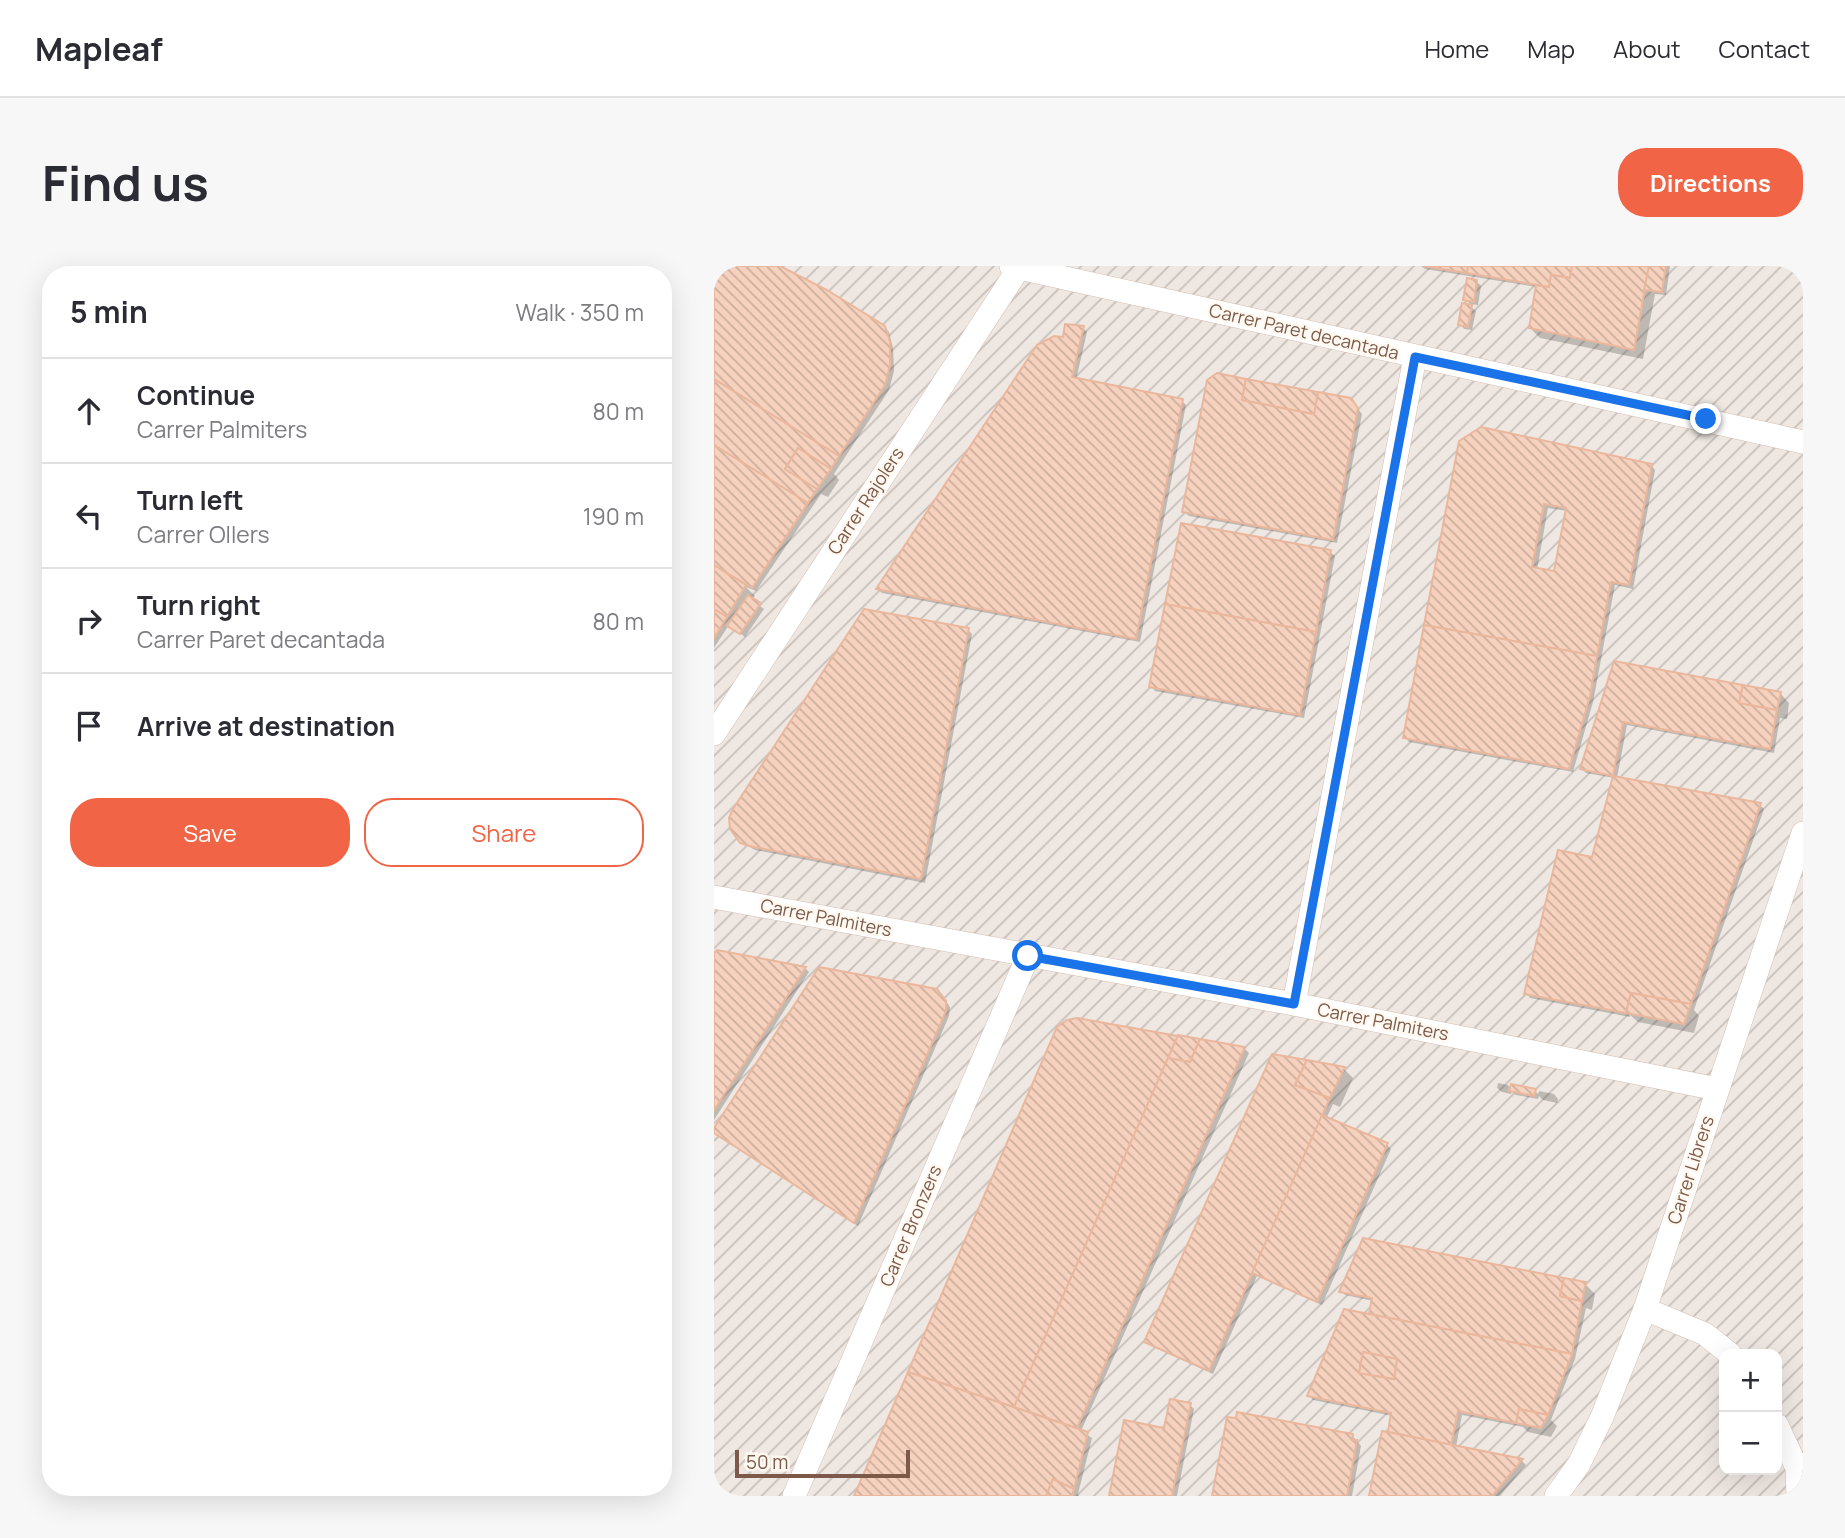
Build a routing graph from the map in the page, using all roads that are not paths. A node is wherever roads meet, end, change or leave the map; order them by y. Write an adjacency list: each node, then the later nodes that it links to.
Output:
1 (1015, 267): 2 (street, Carrer Paret decantada); 4 (street, Carrer Rajolers)
2 (1415, 357): 3 (street, Carrer Paret decantada); 8 (street)
3 (1803, 442)
4 (714, 734)
5 (1803, 833): 9 (street, Carrer Librers)
6 (716, 896): 7 (street, Carrer Palmiters)
7 (1028, 956): 8 (street, Carrer Palmiters); 13 (street, Carrer Bronzers)
8 (1294, 1004): 9 (street, Carrer Palmiters)
9 (1717, 1089): 10 (street, Carrer Librers)
10 (1645, 1310): 11 (street); 14 (street, Carrer Librers)
11 (1724, 1349)
12 (1782, 1436): 15 (street)
13 (794, 1496)
14 (1556, 1496)
15 (1798, 1496)

